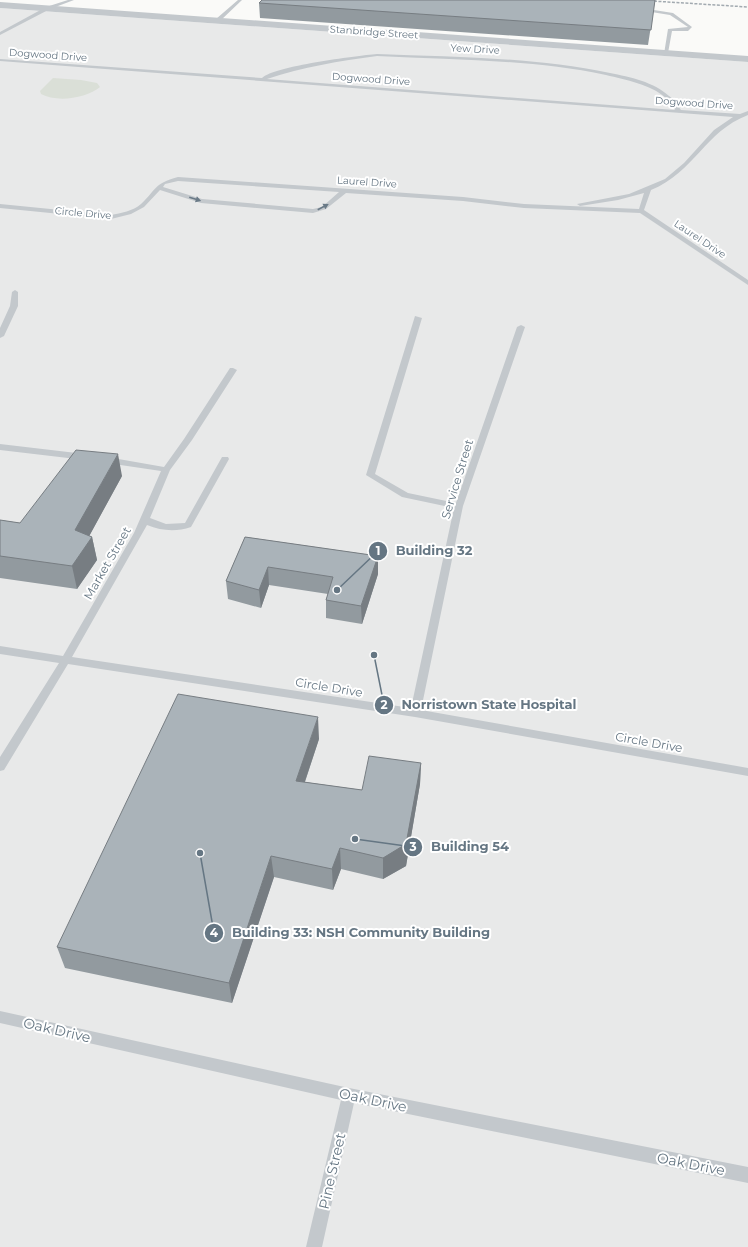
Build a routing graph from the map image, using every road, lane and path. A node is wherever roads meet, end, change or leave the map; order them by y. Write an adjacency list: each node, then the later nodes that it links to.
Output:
1 (72, 0): 4 (lane)
2 (240, 0): 6 (lane)
3 (0, 5): 4 (street, Stanbridge Street)
4 (48, 8): 6 (street, Stanbridge Street); 7 (lane)
5 (632, 9): 8 (lane)
6 (218, 20): 8 (street, Stanbridge Street)
7 (0, 34)
8 (666, 53): 9 (street, Stanbridge Street)
9 (748, 59)
10 (0, 60): 11 (lane, Dogwood Drive)
11 (261, 80): 12 (lane, Dogwood Drive); 12 (lane, Yew Drive)
12 (679, 111): 14 (lane, Dogwood Drive)
13 (748, 113): 14 (lane, Laurel Drive)
14 (740, 116): 17 (lane, Laurel Drive)
15 (178, 179): 16 (lane, Circle Drive); 18 (lane, Laurel Drive)
16 (158, 188): 18 (lane, one-way to 18); 19 (lane, Circle Drive)
17 (648, 189): 20 (lane, Laurel Drive); 21 (lane)
18 (344, 191): 20 (lane, Laurel Drive)
19 (1, 207)
20 (554, 207): 21 (lane, Laurel Drive)
21 (641, 211): 22 (lane, Laurel Drive)
22 (748, 283)
23 (15, 292): 26 (lane)
24 (418, 318): 31 (lane)
25 (521, 327): 31 (lane, Service Street)
26 (0, 336)
27 (233, 370): 30 (lane, Market Street)
28 (0, 447): 30 (lane)
29 (226, 459): 32 (lane)
30 (166, 470): 32 (lane, Market Street)
31 (459, 506): 35 (lane, Service Street)
32 (146, 520): 34 (lane, Market Street)
33 (0, 650): 34 (lane, Circle Drive)
34 (65, 661): 35 (lane, Circle Drive); 36 (lane, Market Street)
35 (415, 713): 37 (lane, Circle Drive)
36 (0, 767)
37 (748, 772)
38 (0, 1017): 39 (lane, Oak Drive)
39 (349, 1095): 40 (lane, Oak Drive); 41 (lane, Pine Street)
40 (748, 1175)
41 (314, 1247)

